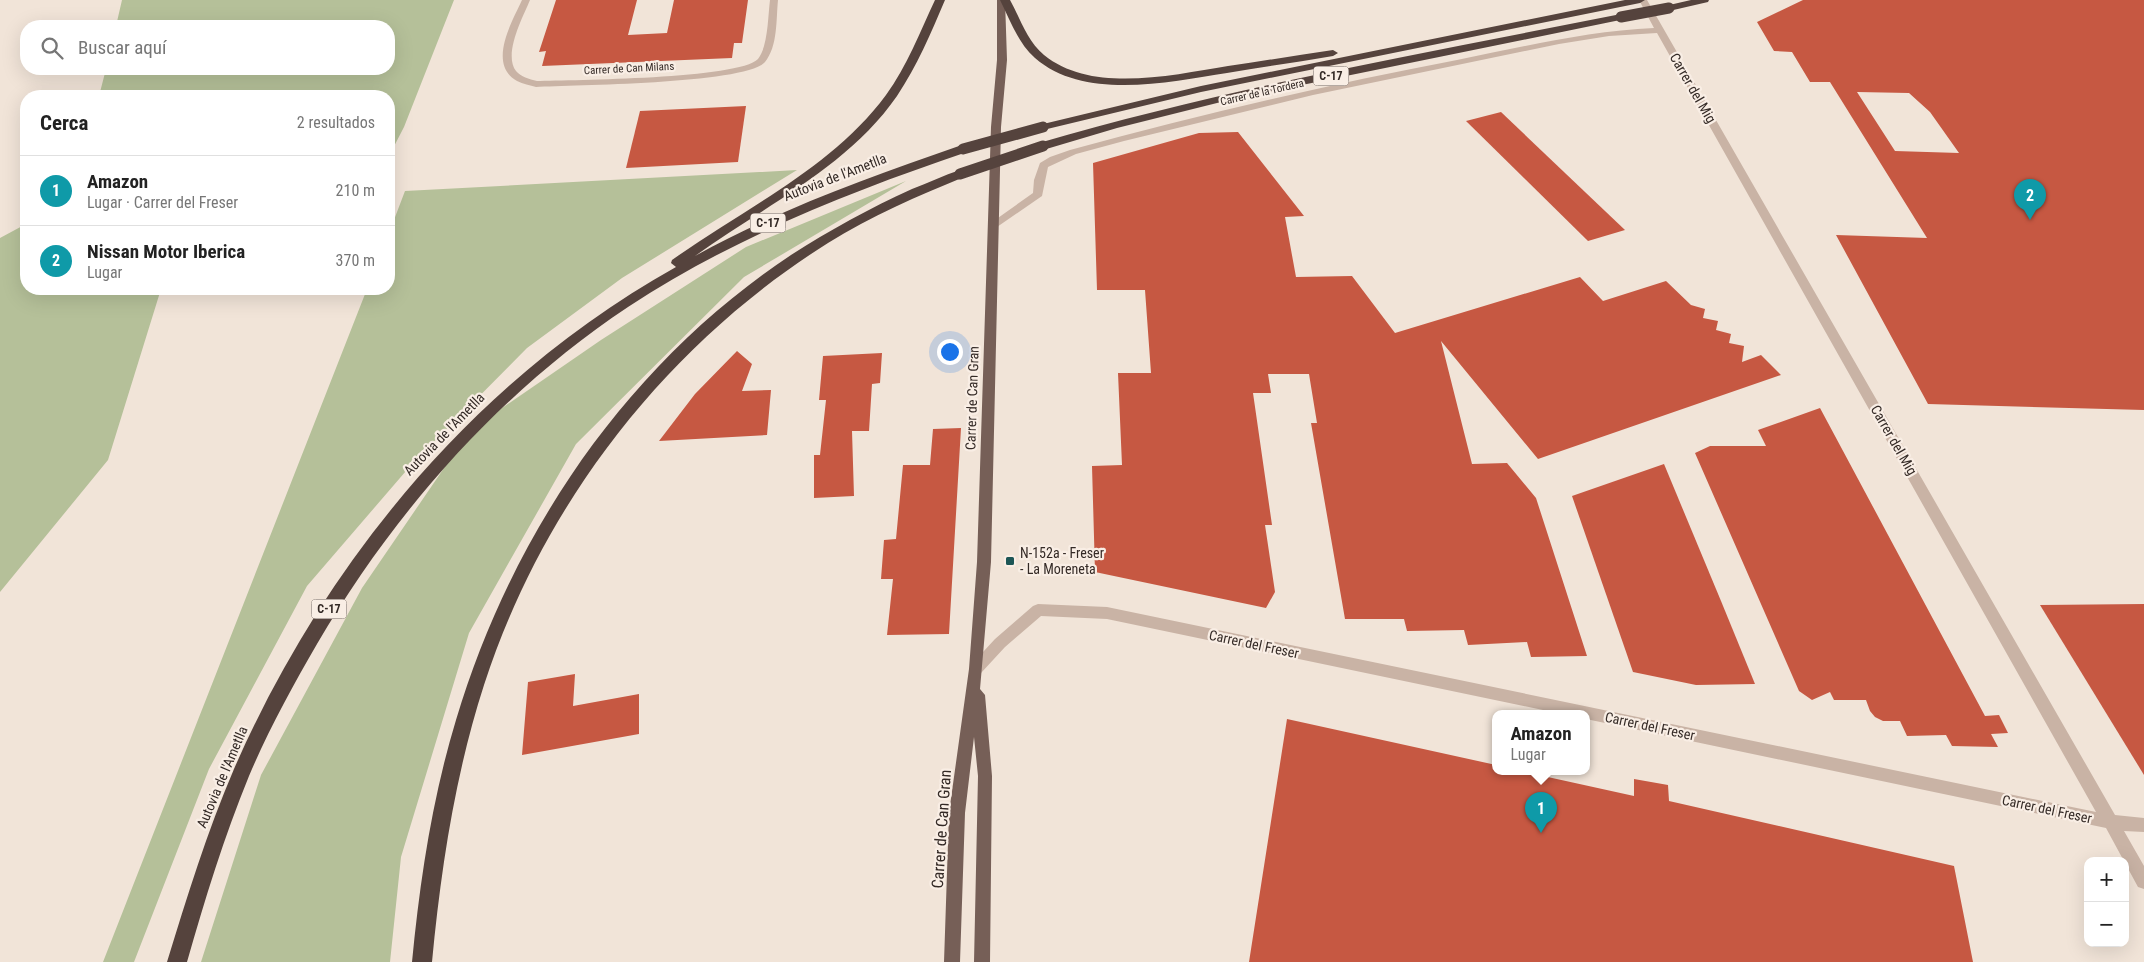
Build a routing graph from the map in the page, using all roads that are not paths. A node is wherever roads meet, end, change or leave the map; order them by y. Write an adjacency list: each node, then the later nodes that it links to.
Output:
1 (526, 0): 2 (street, Carrer de Can Milans)
2 (774, 0)
3 (940, 0): 11 (highway)
4 (1001, 0): 10 (main road, Carrer de Can Gran)
5 (1005, 0): 9 (highway)
6 (1642, 0): 8 (street, Carrer del Mig); 9 (highway, C-17)
7 (1704, 0): 18 (highway, C-17, bridge)
8 (1660, 30): 10 (street, Carrer de la Tordera); 15 (street, Carrer del Mig)
9 (1480, 33): 11 (highway, Autovia de l'Ametlla / C-17, bridge)
10 (993, 224): 12 (main road, Carrer de Can Gran)
11 (589, 328): 19 (highway, Autovia de l'Ametlla / C-17)
12 (976, 670): 13 (street, Carrer del Freser); 22 (main road, Carrer de Can Gran); 23 (main road, Carrer de Can Gran)
13 (1572, 710)
14 (1590, 714): 15 (street, Carrer del Freser)
15 (2111, 822): 16 (street, Carrer del Freser); 17 (street, Carrer del Mig)
16 (2144, 825)
17 (2144, 881)
18 (424, 940): 20 (highway, C-17); 21 (highway)
19 (177, 962)
20 (422, 962)
21 (427, 962)
22 (952, 962)
23 (982, 962)

